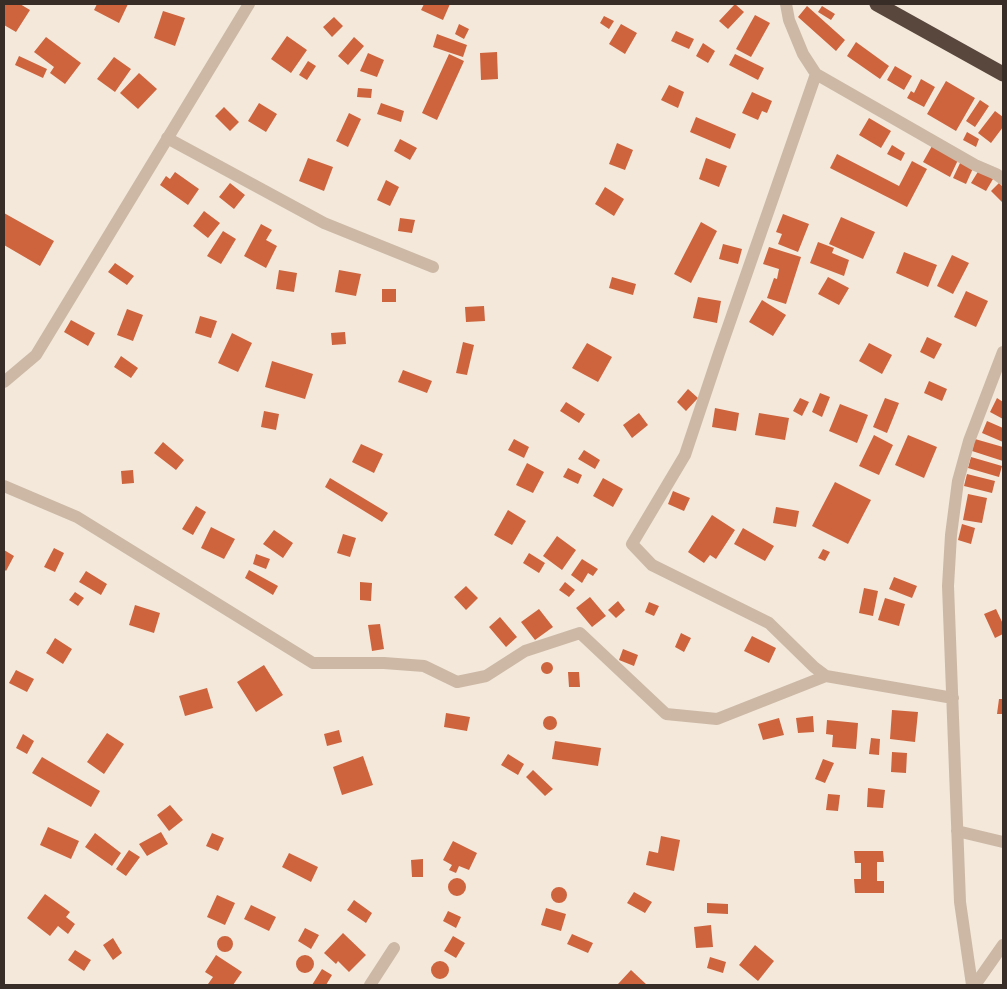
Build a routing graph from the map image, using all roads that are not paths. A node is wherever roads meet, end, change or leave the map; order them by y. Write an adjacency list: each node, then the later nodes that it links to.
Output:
1 (249, 4): 6 (street)
2 (786, 4): 4 (street)
3 (877, 4): 5 (highway)
4 (816, 74): 7 (street); 12 (street)
5 (1003, 74)
6 (167, 138): 8 (street); 10 (street)
7 (1003, 180)
8 (433, 267)
9 (1003, 352): 13 (street)
10 (4, 382)
11 (4, 486): 12 (street)
12 (826, 676): 13 (street)
13 (953, 698): 14 (street)
14 (957, 831): 15 (street); 19 (street)
15 (1003, 842)
16 (1003, 944): 20 (street)
17 (394, 948): 18 (street)
18 (370, 985)
19 (972, 985)
20 (975, 985)

